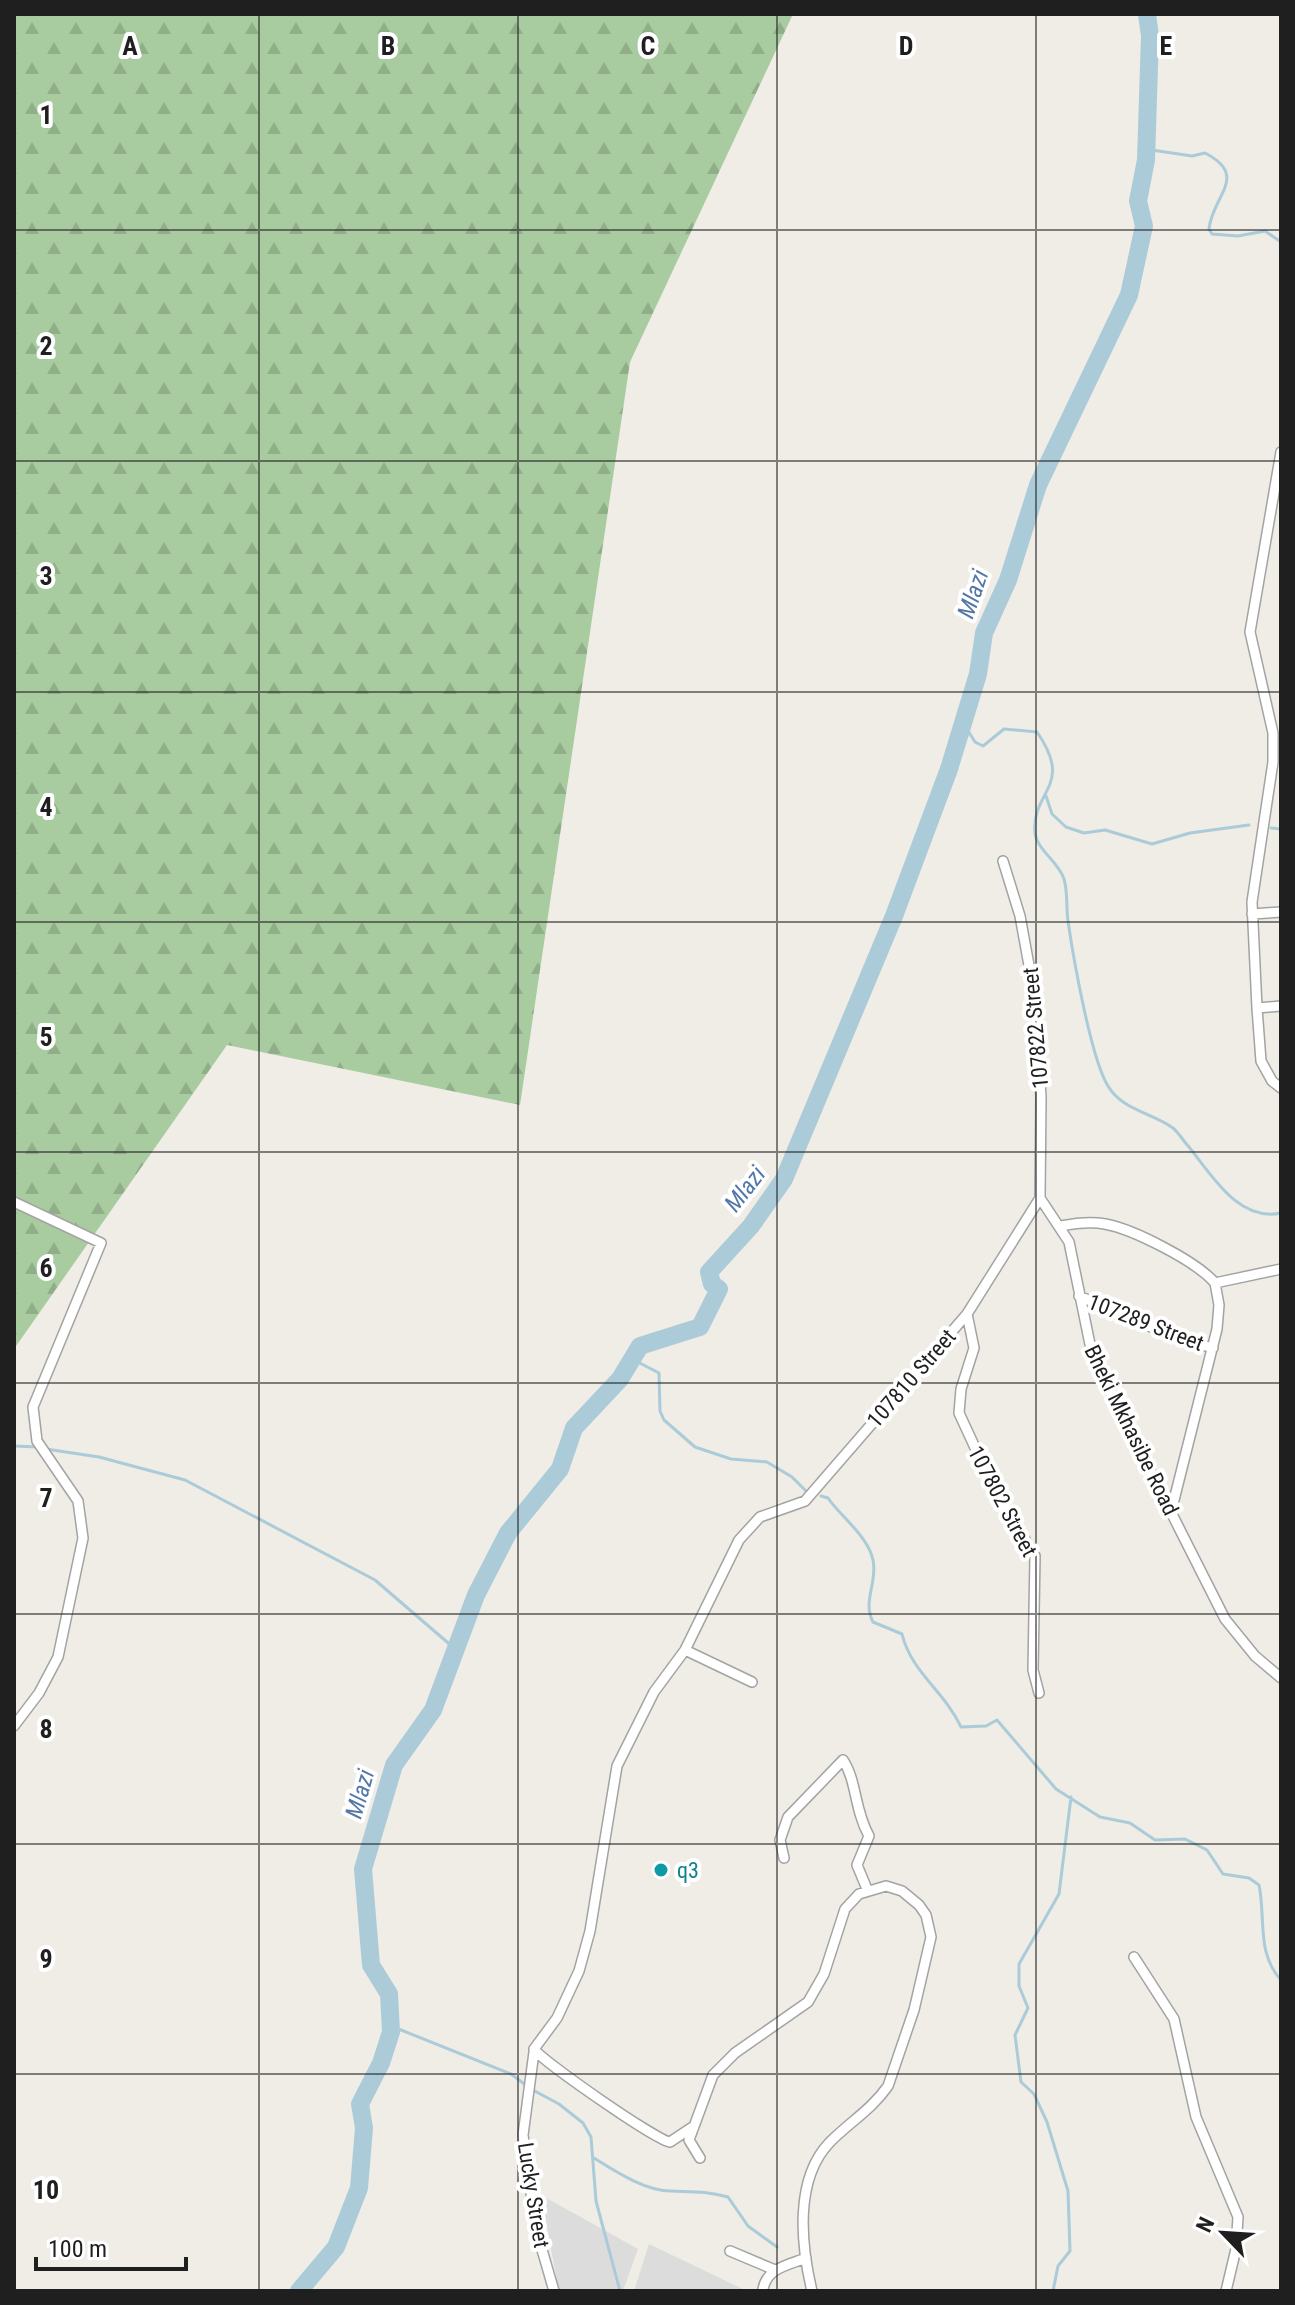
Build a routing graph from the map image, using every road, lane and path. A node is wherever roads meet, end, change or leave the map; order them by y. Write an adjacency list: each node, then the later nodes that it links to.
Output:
1 (1281, 452): 4 (street)
2 (1003, 861): 8 (street, 107822 Street)
3 (1281, 912): 4 (street)
4 (1252, 914): 6 (street)
5 (1281, 1006): 6 (street)
6 (1257, 1008): 7 (street)
7 (1281, 1088)
8 (1040, 1198): 10 (street, Bheki Mkhasibe Road); 14 (street, 107810 Street)
9 (14, 1202): 21 (street)
10 (1061, 1226): 12 (street); 13 (street, Bheki Mkhasibe Road)
11 (1281, 1269): 12 (street)
12 (1215, 1283): 15 (street)
13 (1079, 1296): 15 (street, 107289 Street); 16 (street, Bheki Mkhasibe Road)
14 (967, 1314): 17 (street, 107810 Street); 20 (street, 107802 Street)
15 (1213, 1348): 16 (street)
16 (1171, 1512): 18 (street, Bheki Mkhasibe Road)
17 (685, 1650): 19 (street); 25 (street)
18 (1281, 1678)
19 (752, 1682)
20 (1039, 1693)
21 (14, 1726)
22 (784, 1858): 23 (street)
23 (867, 1889): 26 (street); 29 (street)
24 (1134, 1957): 34 (street)
25 (534, 2052): 26 (street); 32 (street, Lucky Street)
26 (691, 2128): 27 (street)
27 (700, 2158)
28 (730, 2251): 30 (street)
29 (806, 2258): 30 (street); 33 (street)
30 (775, 2270): 31 (street)
31 (763, 2289)
32 (554, 2291)
33 (812, 2291)
34 (1226, 2291)

